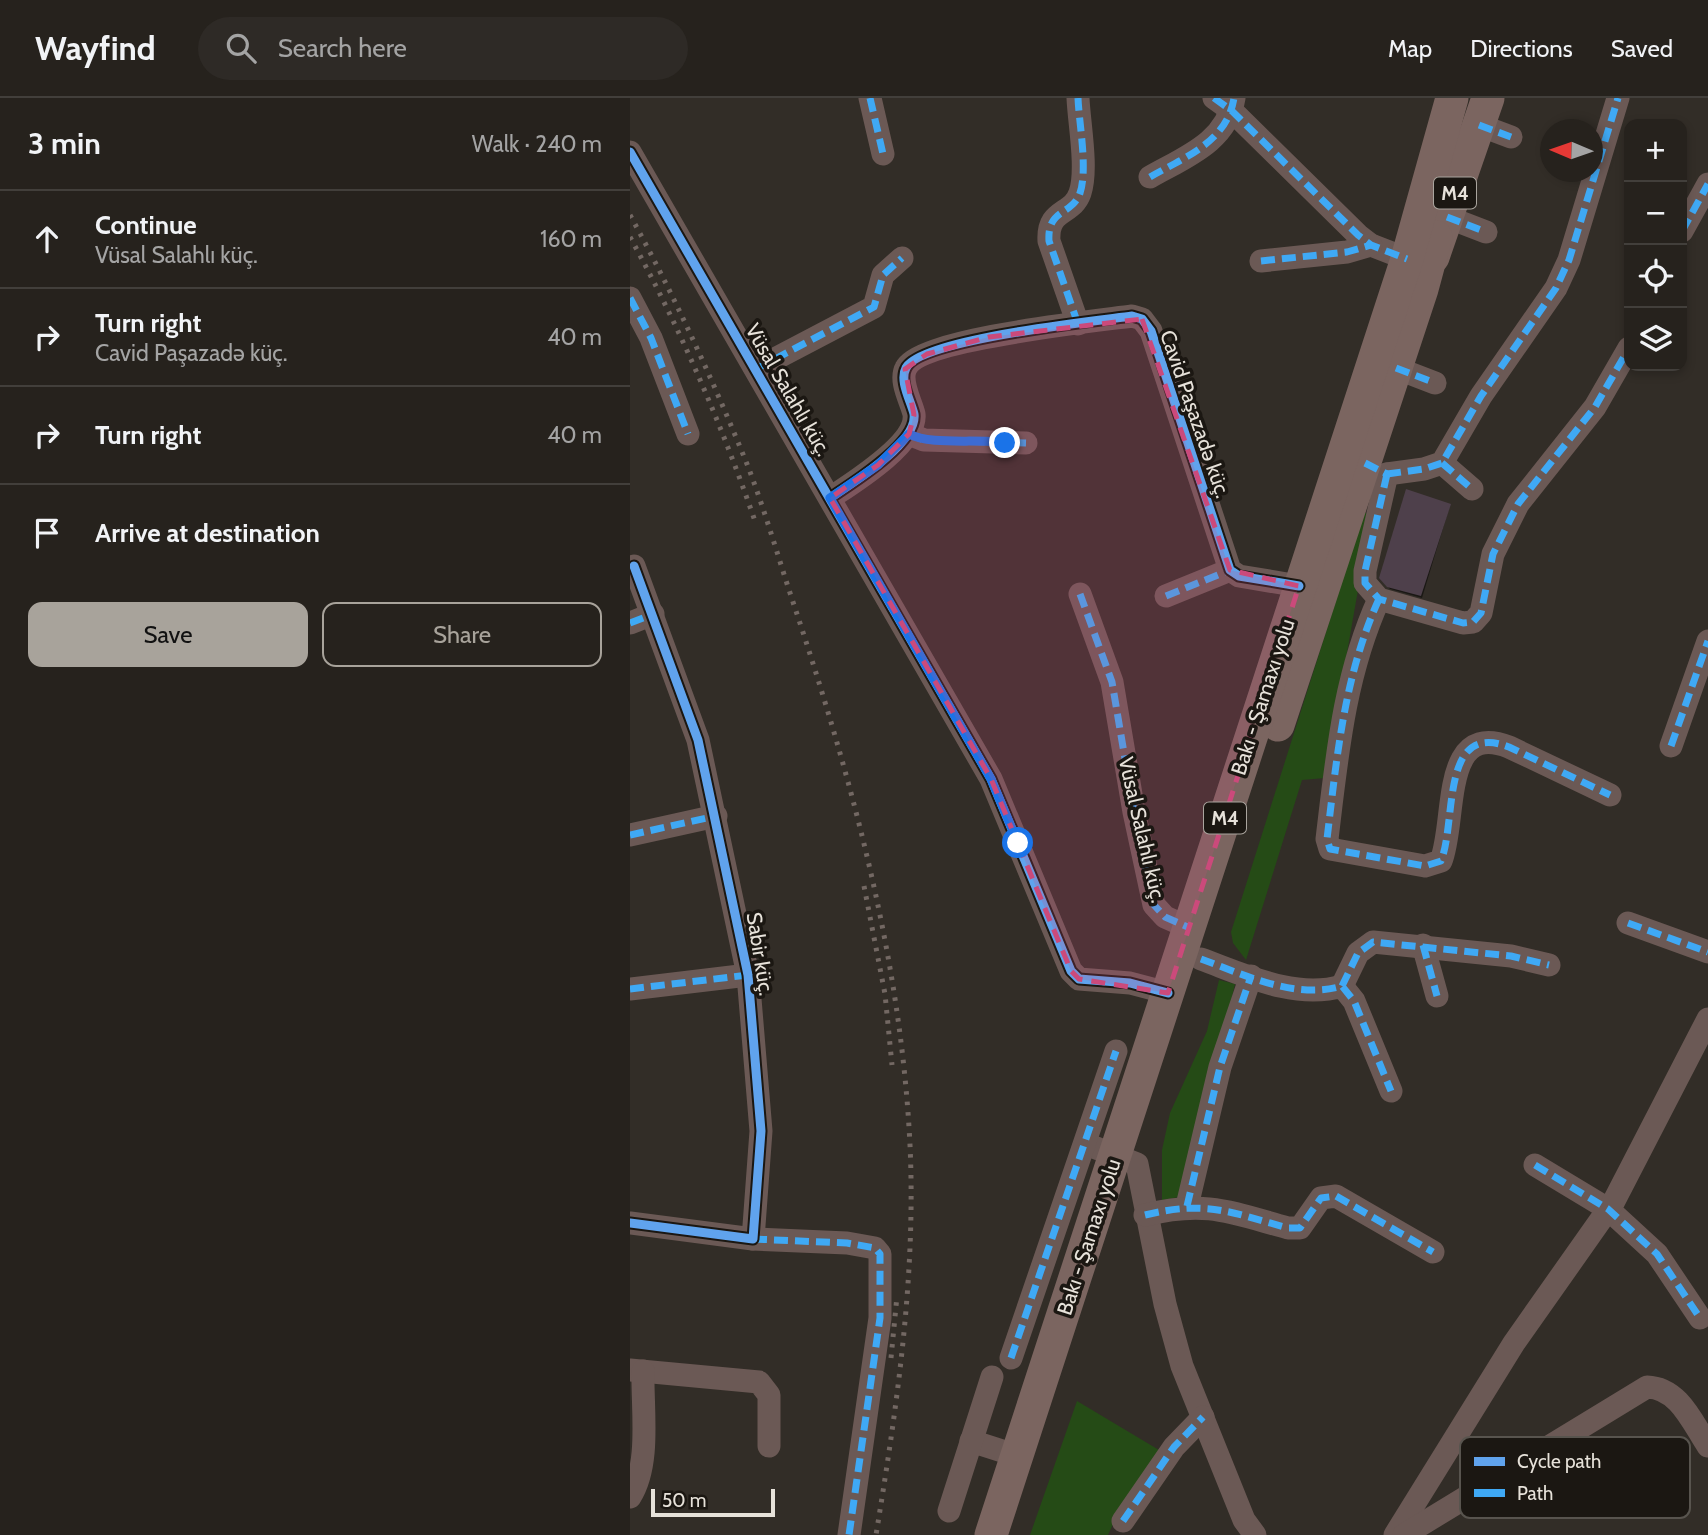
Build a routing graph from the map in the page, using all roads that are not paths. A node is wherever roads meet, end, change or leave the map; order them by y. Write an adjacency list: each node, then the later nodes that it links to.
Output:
1 (870, 98): 9 (street)
2 (1078, 98): 21 (street)
3 (1452, 98): 17 (highway, Bakı - Şamaxı yolu / M4)
4 (1618, 98): 29 (street)
5 (1227, 102): 10 (street); 15 (street)
6 (1480, 107): 7 (street); 12 (highway, Bakı - Şamaxı yolu / M4); 19 (highway, Bakı - Şamaxı yolu / M4)
7 (1511, 136)
8 (630, 152): 24 (street, Vüsal Salahlı küç.)
9 (883, 154)
10 (1150, 177)
11 (1708, 184): 13 (street)
12 (1447, 217): 14 (street); 19 (highway, Bakı - Şamaxı yolu / M4)
13 (1687, 222)
14 (1486, 232)
15 (1371, 245): 17 (street); 18 (street)
16 (902, 258): 24 (street)
17 (1407, 259): 35 (highway, Bakı - Şamaxı yolu / M4)
18 (1261, 261)
19 (1422, 289): 23 (highway, Bakı - Şamaxı yolu / M4)
20 (630, 298): 26 (street)
21 (1078, 324): 27 (street, Cavid Paşazadə küç.); 34 (street, Cavid Paşazadə küç.)
22 (1624, 357): 38 (street)
23 (1396, 368): 25 (street); 30 (highway, Bakı - Şamaxı yolu / M4)
24 (756, 369): 32 (street, Vüsal Salahlı küç.)
25 (1435, 383)
26 (688, 434)
27 (909, 434): 28 (street); 32 (street)
28 (1026, 443)
29 (1442, 463): 30 (street); 31 (street)
30 (1376, 468): 38 (street); 50 (highway, Bakı - Şamaxı yolu / M4)
31 (1472, 489)
32 (830, 498): 56 (street, Vüsal Salahlı küç.)
33 (634, 566): 39 (street, Sabir küç.)
34 (1230, 570): 35 (street); 37 (street)
35 (1298, 586): 47 (highway, Bakı - Şamaxı yolu / M4)
36 (1080, 594): 47 (street, Vüsal Salahlı küç.)
37 (1166, 596)
38 (1379, 599): 43 (street)
39 (653, 614): 40 (street); 44 (street, Sabir küç.)
40 (630, 623)
41 (1708, 641): 42 (street)
42 (1671, 746)
43 (1610, 795)
44 (716, 816): 45 (street); 52 (street, Sabir küç.)
45 (630, 835)
46 (1628, 923): 49 (street)
47 (1190, 928): 56 (highway, Bakı - Şamaxı yolu / M4)
48 (1423, 946): 51 (street); 54 (street); 57 (street)
49 (1708, 952)
50 (1201, 959): 53 (street); 61 (highway, Bakı - Şamaxı yolu / M4)
51 (1549, 965)
52 (748, 975): 55 (street); 67 (street, Sabir küç.)
53 (1251, 976): 54 (street); 63 (street)
54 (1342, 986): 60 (street)
55 (630, 989)
56 (1168, 993): 61 (highway, Bakı - Şamaxı yolu / M4)
57 (1437, 996)
58 (1708, 1019): 64 (street)
59 (1116, 1051): 61 (street)
60 (1391, 1091)
61 (1112, 1153): 65 (street); 70 (street); 78 (highway, Bakı - Şamaxı yolu / M4); 85 (highway, Bakı - Şamaxı yolu / M4)
62 (1535, 1165): 64 (street)
63 (1187, 1206): 65 (street); 68 (street)
64 (1608, 1209): 69 (street); 87 (street)
65 (1145, 1215): 73 (street)
66 (630, 1223): 67 (street)
67 (753, 1239): 83 (street)
68 (1433, 1252)
69 (1700, 1318)
70 (1011, 1357)
71 (636, 1370): 76 (street); 79 (street)
72 (992, 1377): 75 (street)
73 (1203, 1417): 82 (street); 86 (street)
74 (1565, 1437): 77 (street)
75 (971, 1441): 78 (street); 81 (street)
76 (769, 1446)
77 (1708, 1446)
78 (1018, 1456): 84 (highway, Bakı - Şamaxı yolu / M4)
79 (630, 1497)
80 (1460, 1501): 88 (street)
81 (949, 1511)
82 (1123, 1521)
83 (849, 1535)
84 (991, 1535)
85 (1012, 1535)
86 (1255, 1535)
87 (1395, 1535)
88 (1404, 1535)

